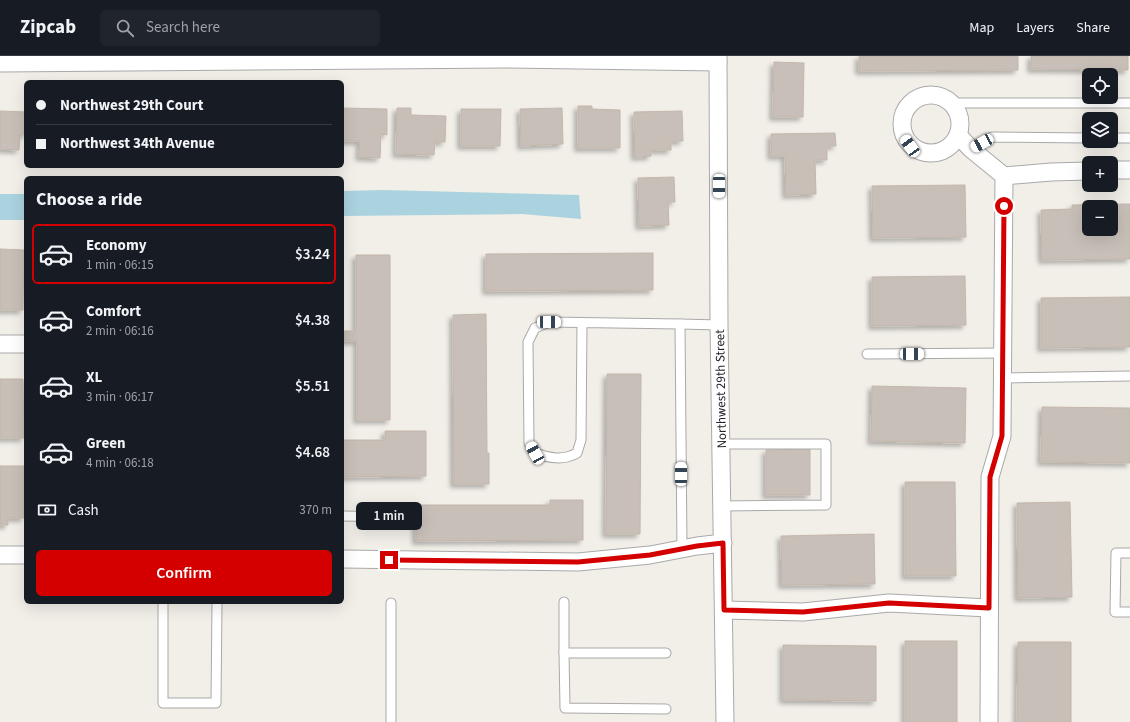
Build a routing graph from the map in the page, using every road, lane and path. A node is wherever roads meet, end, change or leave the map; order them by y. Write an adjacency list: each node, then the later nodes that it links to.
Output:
1 (506, 57): 2 (street); 3 (street)
2 (278, 59): 4 (street)
3 (718, 59): 18 (street, Northwest 29th Street)
4 (0, 63)
5 (951, 103): 6 (lane); 7 (street); 7 (street)
6 (1130, 103)
7 (958, 135): 11 (street)
8 (1082, 138): 11 (lane)
9 (1118, 138): 10 (lane)
10 (1130, 138)
11 (971, 149): 15 (street)
12 (1118, 170): 13 (street)
13 (1130, 170)
14 (1082, 171): 15 (street)
15 (1004, 176): 21 (street)
16 (582, 322): 16 (lane); 17 (lane)
17 (680, 324): 18 (lane); 30 (lane)
18 (719, 325): 25 (street, Northwest 29th Street)
19 (0, 344): 20 (street)
20 (24, 344)
21 (1004, 353): 22 (lane); 24 (street)
22 (867, 354)
23 (1130, 376): 24 (lane)
24 (1004, 378): 39 (street)
25 (721, 444): 26 (street, Northwest 29th Street); 26 (lane)
26 (722, 506): 29 (street, Northwest 29th Street)
27 (344, 516): 28 (lane)
28 (399, 517)
29 (723, 543): 30 (street); 40 (street, Northwest 29th Street)
30 (682, 549): 34 (street)
31 (1130, 553): 41 (lane)
32 (0, 555): 33 (street)
33 (24, 555)
34 (344, 559)
35 (564, 602): 42 (lane)
36 (391, 603): 45 (lane)
37 (163, 604): 38 (lane)
38 (217, 604)
39 (989, 608): 40 (street); 47 (street)
40 (724, 610): 46 (street, Northwest 29th Street)
41 (1130, 612)
42 (564, 653): 43 (lane); 44 (lane)
43 (666, 654)
44 (666, 709)
45 (391, 722)
46 (725, 722)
47 (989, 722)

